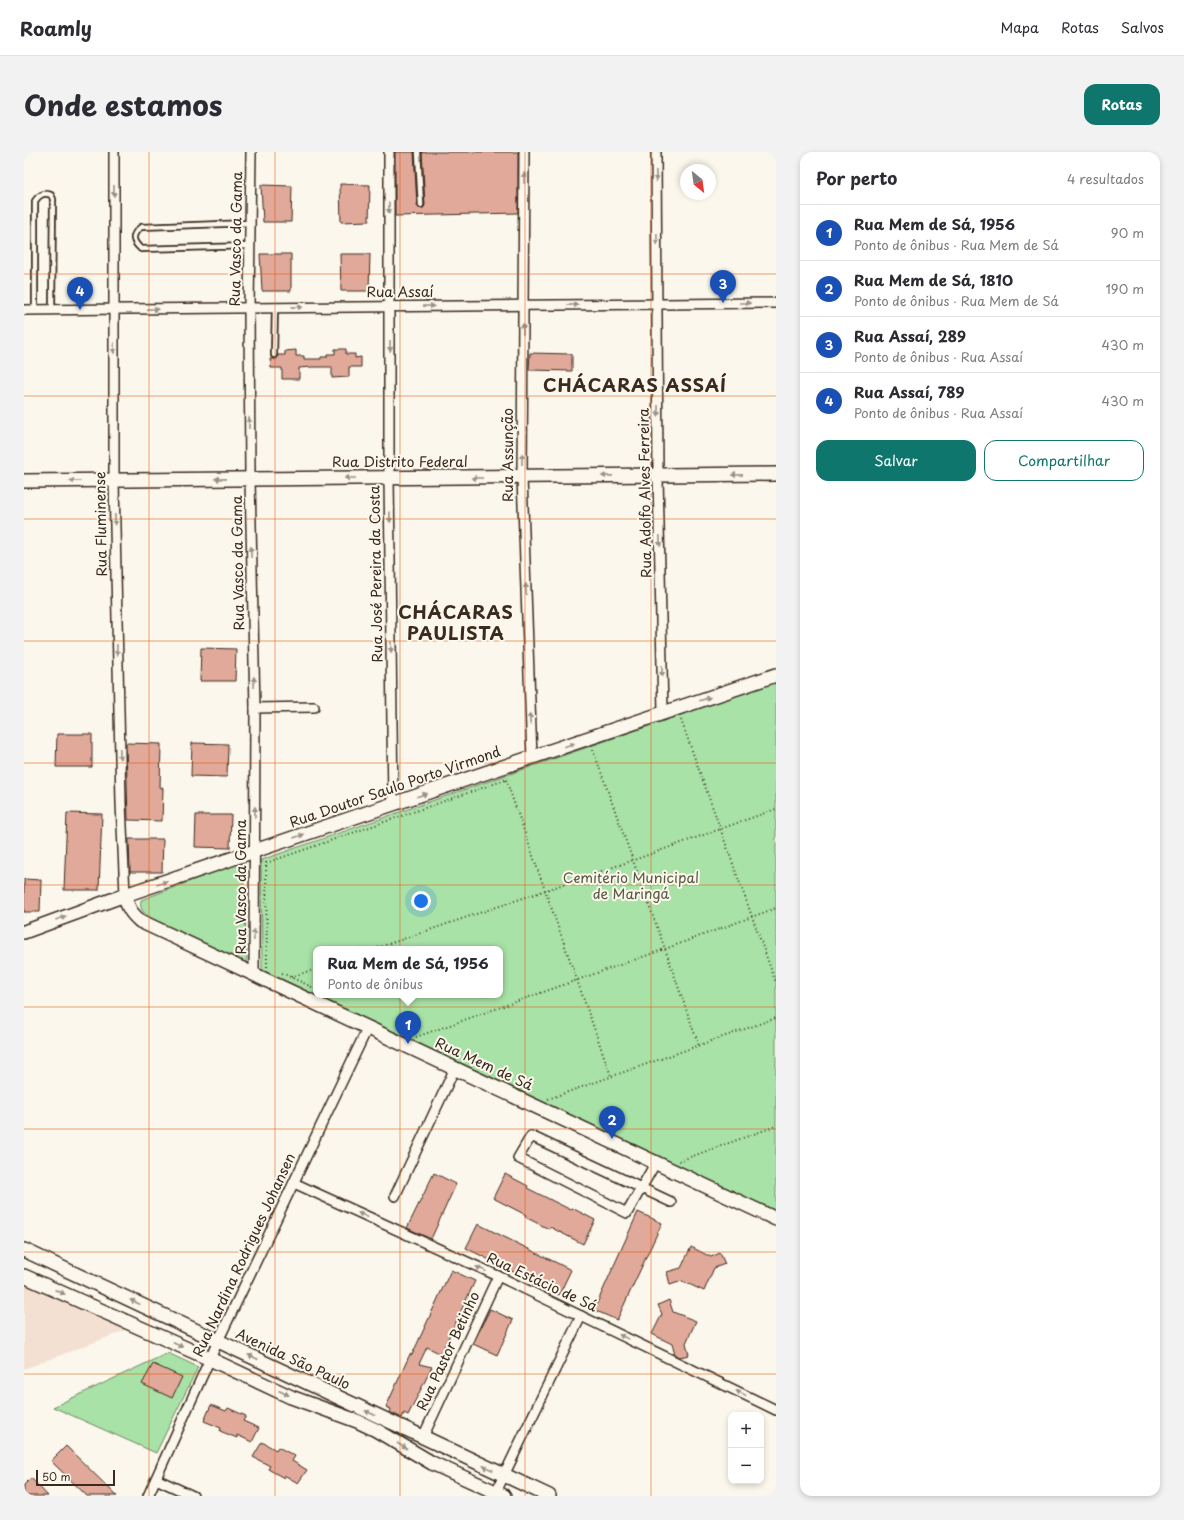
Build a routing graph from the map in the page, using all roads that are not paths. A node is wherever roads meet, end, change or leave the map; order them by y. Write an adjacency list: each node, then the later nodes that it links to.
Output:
1 (114, 152): 18 (street, Rua Fluminense, one-way to 18)
2 (251, 152): 8 (street, Rua Vasco da Gama)
3 (389, 152): 14 (street, Rua José Pereira da Costa, one-way to 14)
4 (418, 152): 7 (lane)
5 (524, 152): 12 (street, Rua Assunção, one-way to 5)
6 (656, 152): 11 (street, Rua Adolfo Alves Ferreira, one-way to 11)
7 (421, 205)
8 (250, 223): 9 (street, Rua Vasco da Gama); 9 (lane)
9 (250, 246): 15 (street, Rua Vasco da Gama)
10 (776, 303): 11 (street, Rua Assaí, one-way to 10)
11 (658, 304): 12 (street, Rua Assaí, one-way to 11); 22 (street, Rua Adolfo Alves Ferreira, one-way to 22)
12 (523, 305): 14 (street, Rua Assaí, one-way to 12); 23 (street, Rua Assunção, one-way to 12)
13 (275, 307): 14 (street, Rua Assaí, one-way to 14); 15 (street, Rua Assaí); 20 (lane)
14 (390, 307): 24 (street, Rua José Pereira da Costa, one-way to 24)
15 (249, 308): 18 (street, Rua Assaí, one-way to 15); 25 (street, Rua Vasco da Gama, one-way to 15)
16 (35, 309): 17 (street, Rua Assaí); 17 (lane); 19 (street, Rua Assaí)
17 (52, 309): 18 (street, Rua Assaí)
18 (114, 309): 27 (street, Rua Fluminense, one-way to 27)
19 (24, 310)
20 (274, 354)
21 (776, 474): 22 (street, Rua Distrito Federal, one-way to 22)
22 (658, 476): 23 (street, Rua Distrito Federal, one-way to 23); 31 (street, Rua Adolfo Alves Ferreira, one-way to 31)
23 (522, 477): 24 (street, Rua Distrito Federal, one-way to 24); 32 (street, Rua Assunção, one-way to 23)
24 (390, 478): 25 (street, Rua Distrito Federal, one-way to 25); 33 (street, Rua José Pereira da Costa, one-way to 33)
25 (250, 479): 27 (street, Rua Distrito Federal, one-way to 27); 30 (street, Rua Vasco da Gama, one-way to 25)
26 (24, 481): 27 (street, Rua Distrito Federal, one-way to 26)
27 (114, 481): 35 (street, Rua Fluminense, one-way to 35)
28 (776, 675): 31 (street, Rua Doutor Saulo Porto Virmond, one-way to 28)
29 (314, 707): 30 (street)
30 (255, 708): 34 (street, Rua Vasco da Gama, one-way to 30)
31 (663, 713): 32 (street, Rua Doutor Saulo Porto Virmond, one-way to 31)
32 (532, 758): 33 (street, Rua Doutor Saulo Porto Virmond, one-way to 32)
33 (392, 804): 34 (street, Rua Doutor Saulo Porto Virmond, one-way to 33)
34 (255, 851): 35 (street, Rua Doutor Saulo Porto Virmond, one-way to 34); 37 (street, Rua Vasco da Gama, one-way to 34)
35 (125, 896): 36 (street, Rua Doutor Saulo Porto Virmond, one-way to 35); 37 (street, Rua Mem de Sá)
36 (24, 932)
37 (254, 974): 38 (street, Rua Mem de Sá)
38 (368, 1027): 39 (street, Rua Mem de Sá); 41 (street, Rua Nardina Rodrigues Johansen)
39 (455, 1068): 40 (street, Rua Mem de Sá); 43 (street)
40 (656, 1162): 42 (street); 45 (street, Rua Mem de Sá)
41 (294, 1183): 48 (street, Rua Estácio de Sá, one-way to 41); 50 (street, Rua Nardina Rodrigues Johansen)
42 (642, 1189): 42 (street); 44 (street)
43 (395, 1196)
44 (671, 1202)
45 (776, 1219)
46 (24, 1250): 50 (street, Avenida São Paulo, one-way to 46)
47 (24, 1276): 51 (street, one-way to 51)
48 (498, 1276): 49 (street, Rua Estácio de Sá); 53 (street, Rua Pastor Betinho)
49 (581, 1316): 52 (street, Rua Estácio de Sá, one-way to 49); 54 (street)
50 (218, 1341): 51 (street, Rua Nardina Rodrigues Johansen); 53 (street, Avenida São Paulo, one-way to 50)
51 (210, 1358): 55 (street, Rua Nardina Rodrigues Johansen); 56 (street, one-way to 56)
52 (776, 1410)
53 (423, 1437): 54 (street, Avenida São Paulo, one-way to 53)
54 (504, 1476): 56 (street); 59 (street, Avenida São Paulo)
55 (156, 1478): 57 (street, Rua Nardina Rodrigues Johansen); 58 (street)
56 (498, 1495)
57 (148, 1496)
58 (193, 1496)
59 (549, 1496)

